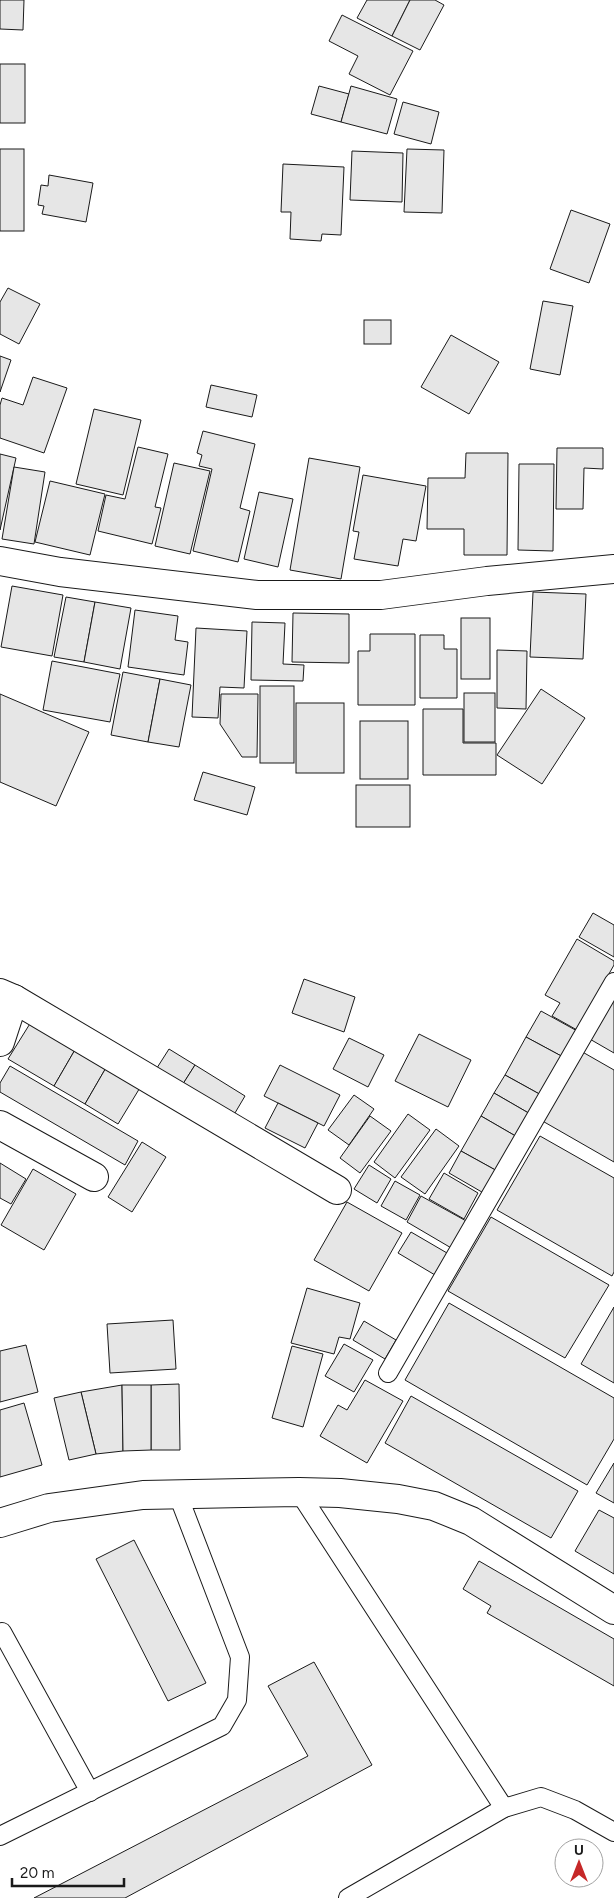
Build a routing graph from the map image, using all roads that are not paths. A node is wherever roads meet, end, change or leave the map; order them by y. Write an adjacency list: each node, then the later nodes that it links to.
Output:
1 (0, 561): 2 (street)
2 (614, 569)
3 (614, 982): 9 (lane)
4 (7, 996): 5 (street); 8 (street)
5 (0, 1042)
6 (0, 1125): 7 (street)
7 (94, 1177)
8 (337, 1190)
9 (388, 1373)
10 (300, 1492): 11 (street); 13 (street); 16 (lane)
11 (178, 1495): 12 (street); 15 (lane)
12 (0, 1522)
13 (614, 1610)
14 (2, 1632): 15 (lane)
15 (90, 1792): 18 (lane)
16 (504, 1808): 17 (lane); 19 (lane)
17 (614, 1832)
18 (0, 1836)
19 (348, 1898)

